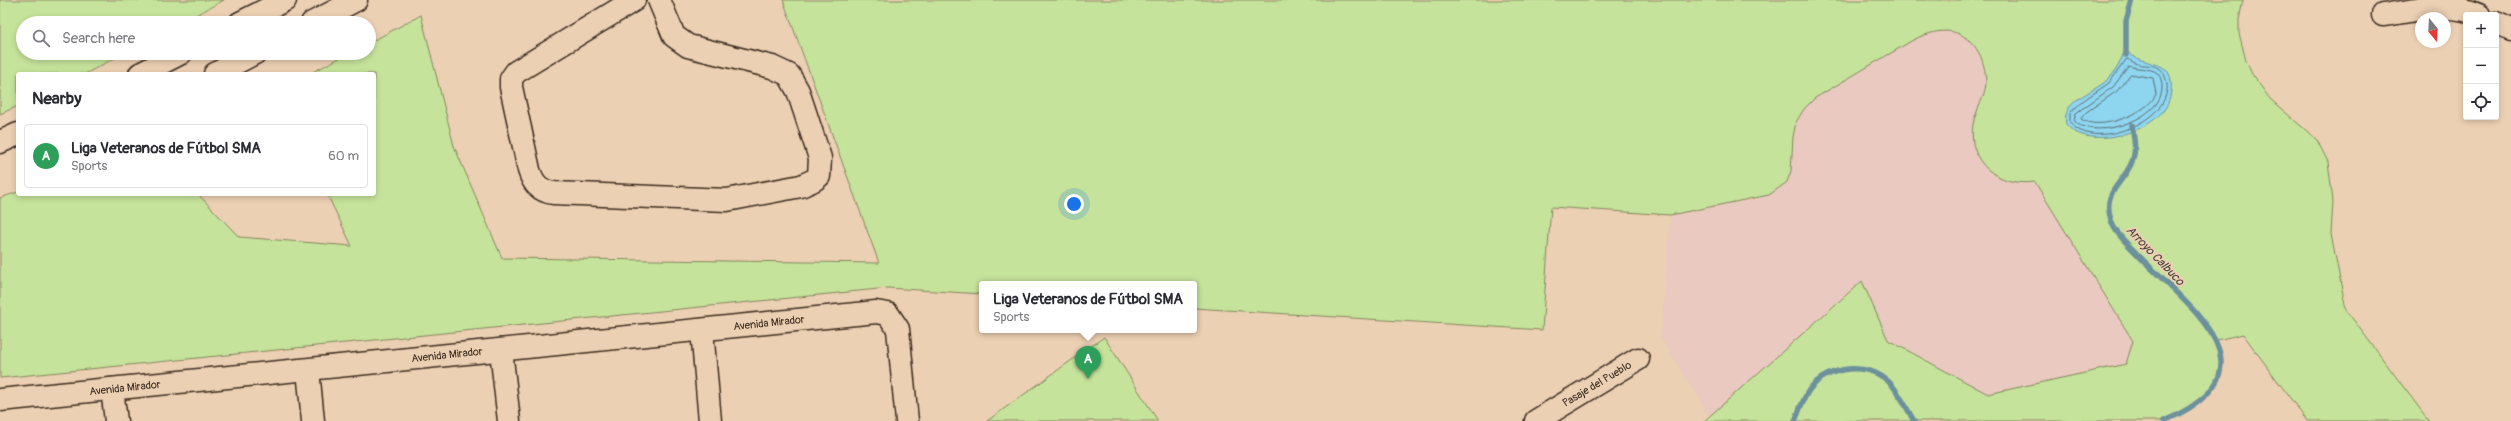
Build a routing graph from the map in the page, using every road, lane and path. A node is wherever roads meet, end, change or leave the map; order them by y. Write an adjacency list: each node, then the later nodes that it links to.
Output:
1 (285, 0): 7 (street)
2 (356, 0): 8 (street)
3 (634, 0): 4 (street)
4 (659, 0)
5 (2475, 9): 6 (street)
6 (2383, 15)
7 (254, 16)
8 (325, 16)
9 (2499, 24): 10 (street)
10 (2511, 30)
11 (167, 60): 13 (street)
12 (242, 60): 14 (street)
13 (144, 72)
14 (219, 72)
15 (16, 135): 16 (street)
16 (0, 142)
17 (702, 330): 18 (street, Avenida Mirador); 26 (street); 27 (street, Avenida Mirador)
18 (501, 350): 20 (street, Avenida Mirador); 25 (street)
19 (1638, 359): 28 (street, Pasaje del Pueblo)
20 (308, 370): 21 (street, Avenida Mirador); 24 (street)
21 (112, 389): 22 (street, Avenida Mirador); 23 (street)
22 (0, 400)
23 (116, 421)
24 (313, 421)
25 (509, 421)
26 (710, 421)
27 (907, 421)
28 (1536, 421)

